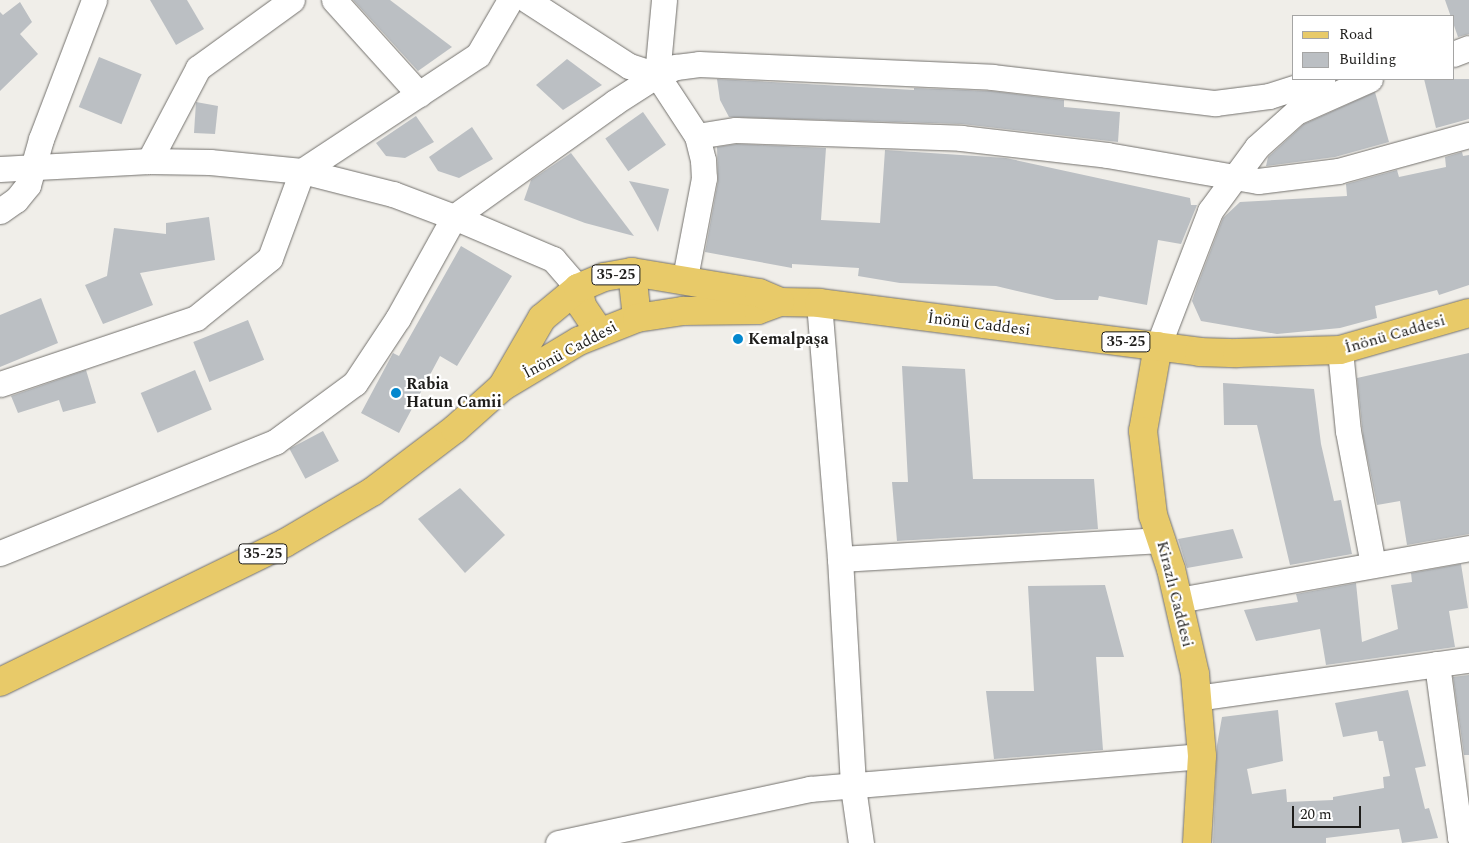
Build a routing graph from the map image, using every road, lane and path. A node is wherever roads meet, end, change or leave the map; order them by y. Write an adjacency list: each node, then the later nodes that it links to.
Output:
1 (94, 0): 16 (street)
2 (292, 0): 15 (street)
3 (334, 0): 12 (street)
4 (510, 0): 12 (street)
5 (527, 0): 9 (street)
6 (664, 0): 9 (street)
7 (1469, 48): 8 (street)
8 (1454, 54)
9 (657, 75): 10 (street); 14 (street); 21 (street)
10 (1319, 80)
11 (1361, 80): 19 (street)
12 (419, 94): 18 (street)
13 (1469, 135): 19 (street)
14 (697, 136): 19 (street); 23 (street)
15 (149, 161): 16 (street); 18 (street)
16 (35, 168): 17 (street); 20 (street)
17 (0, 169)
18 (302, 171): 21 (street); 32 (street)
19 (1235, 178): 30 (street)
20 (0, 211)
21 (454, 217): 24 (street); 36 (street)
22 (632, 272): 23 (main road, 35-25); 24 (main road, 35-25); 28 (main road)
23 (685, 278): 25 (main road, 35-25)
24 (578, 288): 29 (main road); 33 (main road, 35-25)
25 (780, 302): 26 (main road, İnönü Caddesi / 35-25); 28 (main road, İnönü Caddesi / 35-25)
26 (819, 303): 30 (main road, İnönü Caddesi / 35-25); 37 (street)
27 (1469, 313): 31 (main road, İnönü Caddesi / 35-25)
28 (637, 318): 29 (main road, İnönü Caddesi / 35-25)
29 (599, 331): 33 (main road, İnönü Caddesi / 35-25)
30 (1158, 346): 31 (main road, İnönü Caddesi / 35-25); 34 (main road, Kirazlı Caddesi)
31 (1340, 350): 38 (street)
32 (0, 384)
33 (502, 386): 42 (main road, 35-25)
34 (1161, 540): 37 (street); 39 (main road, Kirazlı Caddesi)
35 (1469, 548): 38 (street)
36 (0, 553)
37 (840, 559): 45 (street)
38 (1373, 565): 39 (street)
39 (1178, 600): 43 (main road, Kirazlı Caddesi)
40 (1469, 660): 41 (street)
41 (1437, 664): 43 (street); 46 (street)
42 (0, 682)
43 (1197, 698): 44 (main road, Kirazlı Caddesi)
44 (1202, 756): 45 (street); 49 (main road, Kirazlı Caddesi)
45 (854, 787): 47 (street); 48 (street)
46 (1455, 841)
47 (558, 843)
48 (861, 843)
49 (1197, 843)

